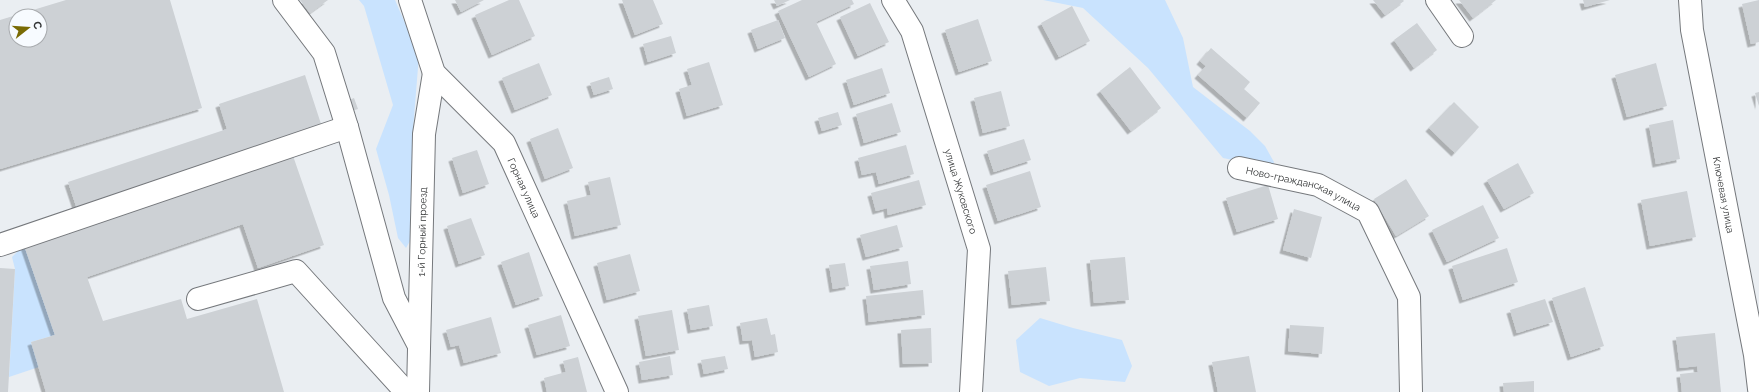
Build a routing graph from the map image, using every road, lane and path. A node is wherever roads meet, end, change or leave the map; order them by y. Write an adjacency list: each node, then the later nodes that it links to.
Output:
1 (284, 0): 8 (street)
2 (410, 0): 7 (street, Горная улица)
3 (893, 0): 17 (street, улица Жуковского)
4 (1437, 0): 6 (street)
5 (1690, 0): 13 (street, Ключевая улица)
6 (1462, 36)
7 (434, 73): 12 (street, 1-й Горный проезд); 16 (street, Горная улица)
8 (347, 127): 10 (street); 12 (street)
9 (1239, 168): 18 (street, Ново-гражданская улица)
10 (0, 245)
11 (198, 299): 14 (street)
12 (418, 344): 15 (street, 1-й Горный проезд)
13 (1759, 389)
14 (406, 392)
15 (418, 392)
16 (617, 392)
17 (971, 392)
18 (1411, 392)

